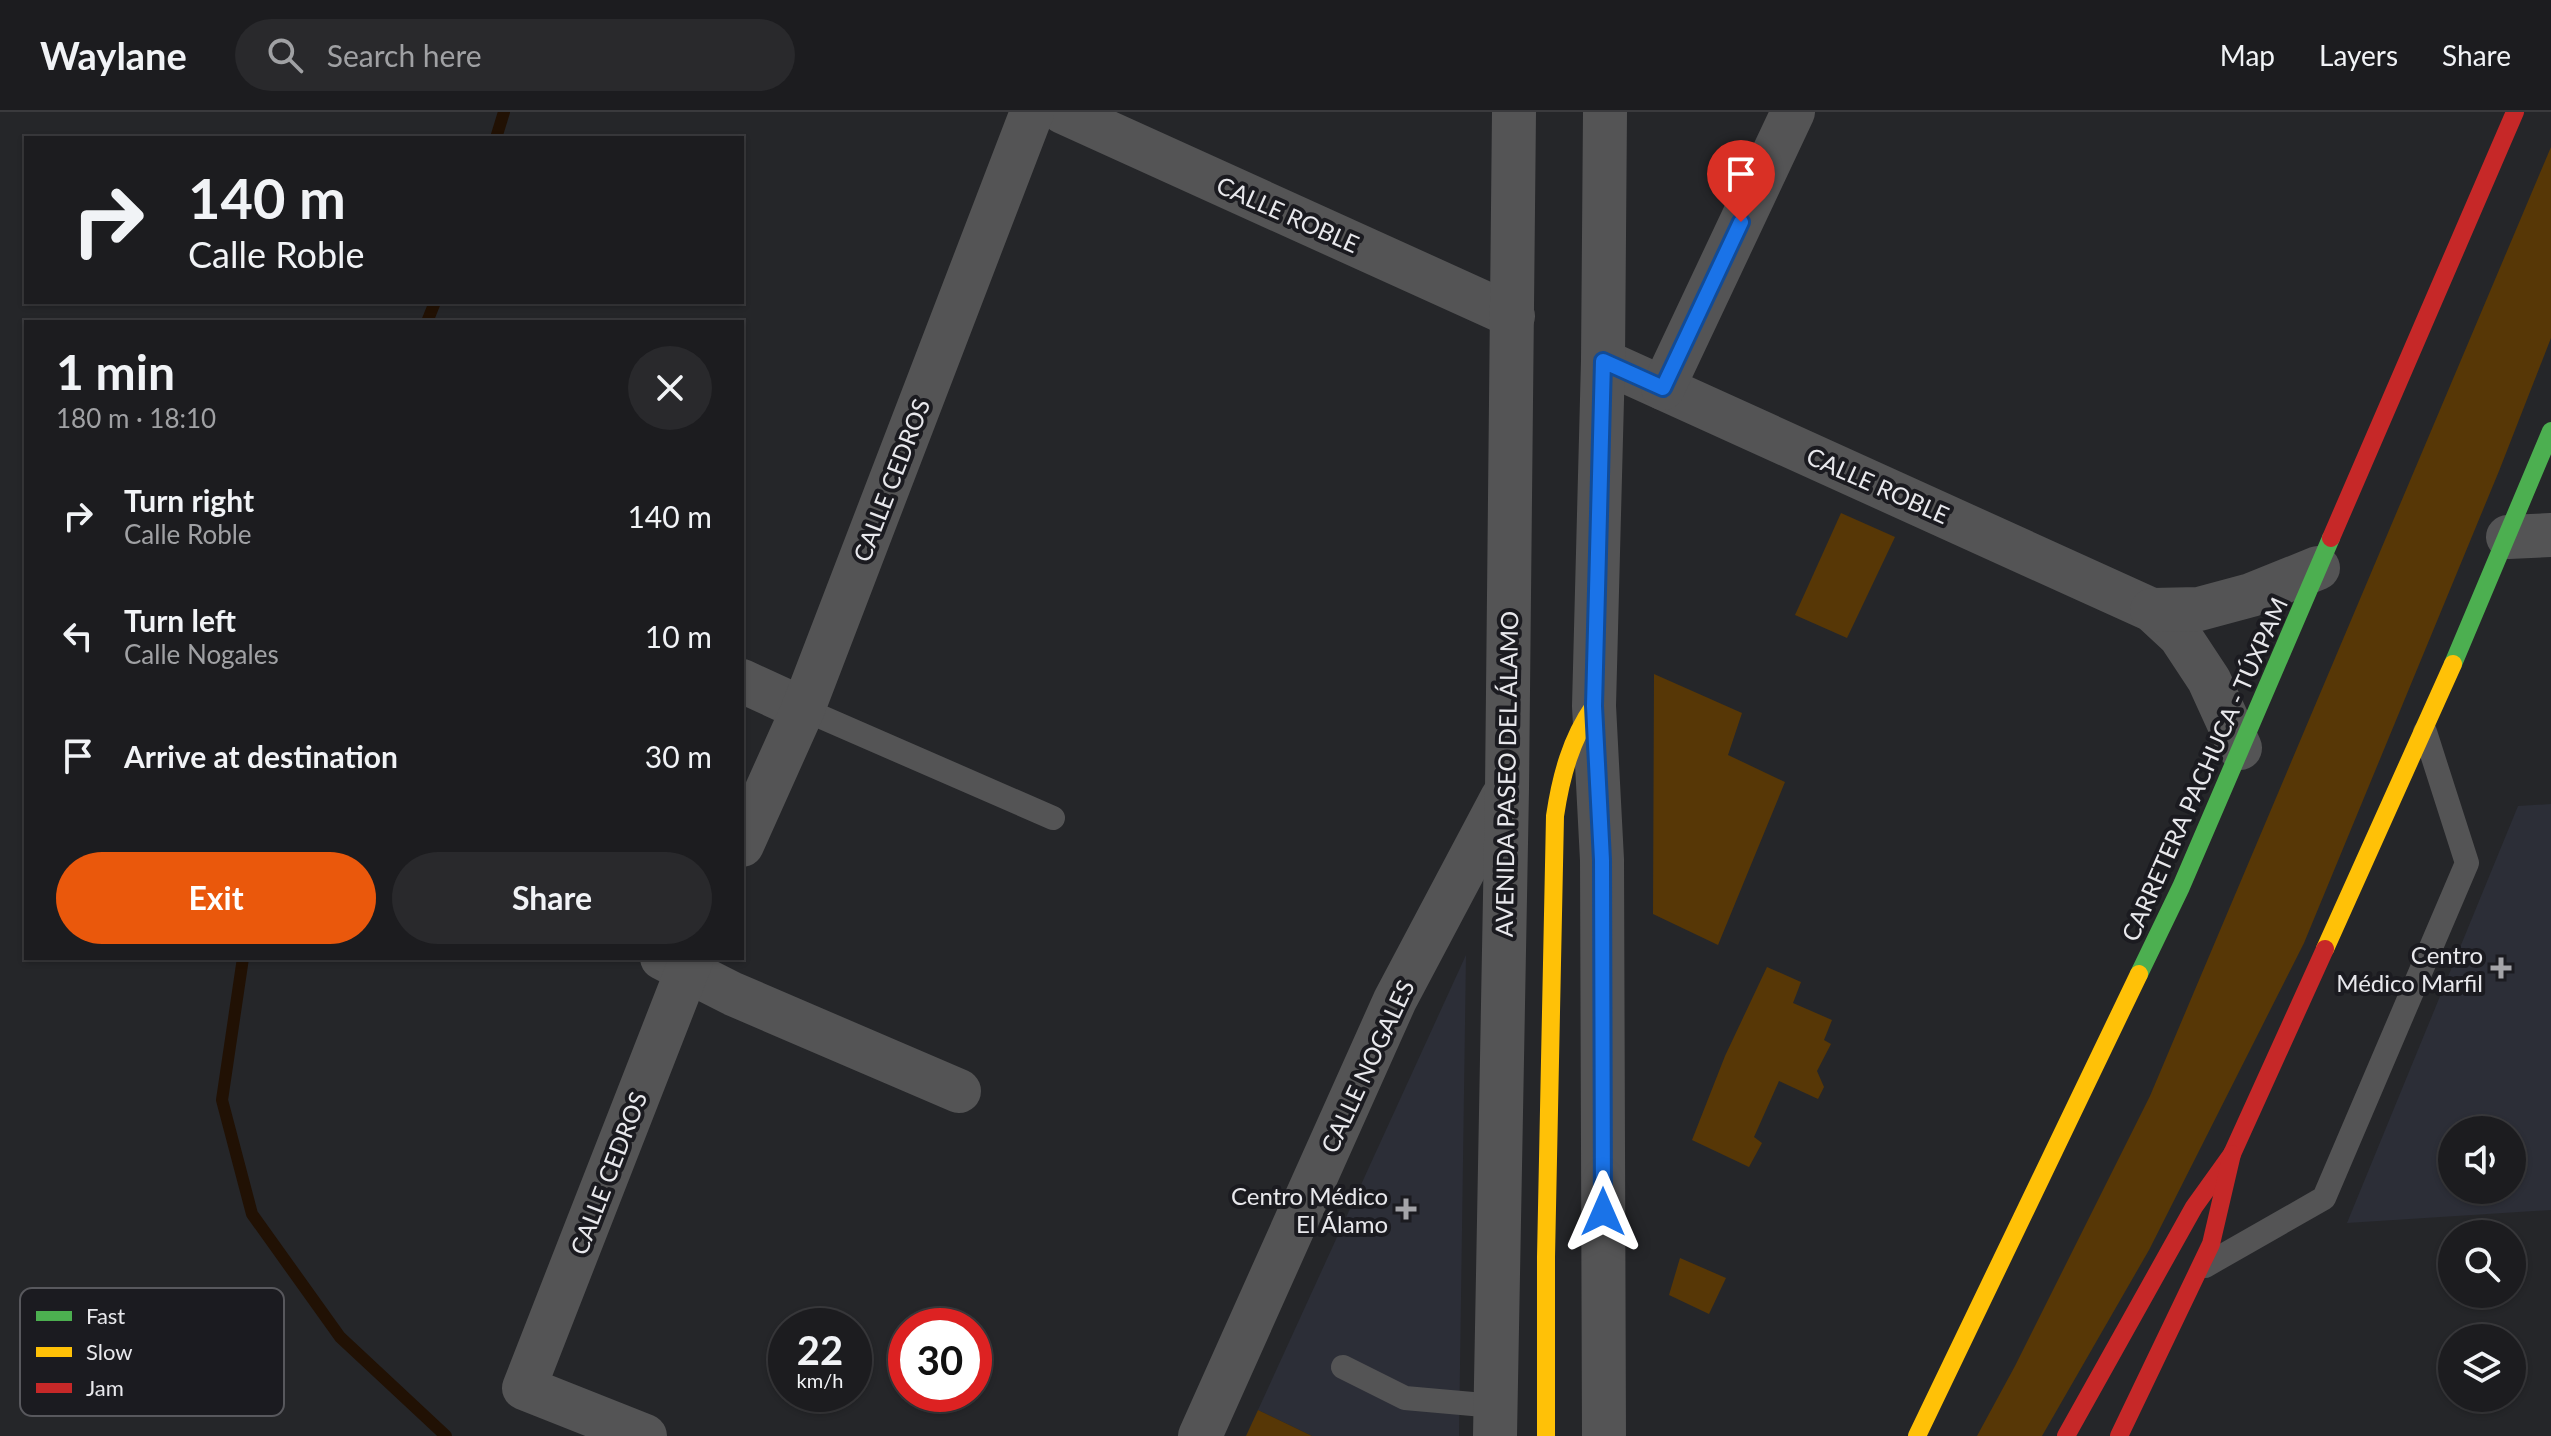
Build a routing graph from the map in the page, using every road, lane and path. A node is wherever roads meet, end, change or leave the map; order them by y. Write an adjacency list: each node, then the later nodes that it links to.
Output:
1 (1032, 112): 17 (street, CALLE CEDROS)
2 (1063, 112): 7 (street, CALLE ROBLE)
3 (1514, 112): 7 (street, AVENIDA PASEO DEL ÁLAMO)
4 (1605, 112): 8 (street)
5 (1793, 112): 9 (street)
6 (2515, 112): 13 (main road, CARRETERA PACHUCA - TÚXPAM)
7 (1513, 316): 20 (street, AVENIDA PASEO DEL ÁLAMO)
8 (1603, 361): 9 (street, CALLE ROBLE); 16 (street)
9 (1663, 388): 14 (street, CALLE ROBLE)
10 (2551, 431): 12 (main road)
11 (2551, 535): 12 (street)
12 (2508, 537): 18 (main road)
13 (2318, 568): 14 (street, CALLE ROBLE); 19 (main road, CARRETERA PACHUCA - TÚXPAM)
14 (2152, 610): 19 (street, CALLE ROBLE)
15 (744, 682): 17 (street)
16 (1594, 706): 31 (main road); 32 (street)
17 (803, 709): 21 (lane); 22 (street, CALLE CEDROS)
18 (2424, 729): 25 (main road); 26 (lane)
19 (2240, 748): 33 (main road, CARRETERA PACHUCA - TÚXPAM)
20 (1507, 789): 28 (street, AVENIDA PASEO DEL ÁLAMO); 30 (street, CALLE NOGALES)
21 (1053, 818)
22 (744, 841)
23 (680, 962): 24 (street); 29 (street, CALLE CEDROS)
24 (959, 1091)
25 (2232, 1154): 26 (main road); 34 (main road)
26 (2199, 1269): 35 (main road)
27 (1343, 1367): 28 (lane)
28 (1495, 1421)
29 (645, 1436)
30 (1200, 1436)
31 (1546, 1436)
32 (1604, 1436)
33 (1917, 1436)
34 (2066, 1436)
35 (2119, 1436)

